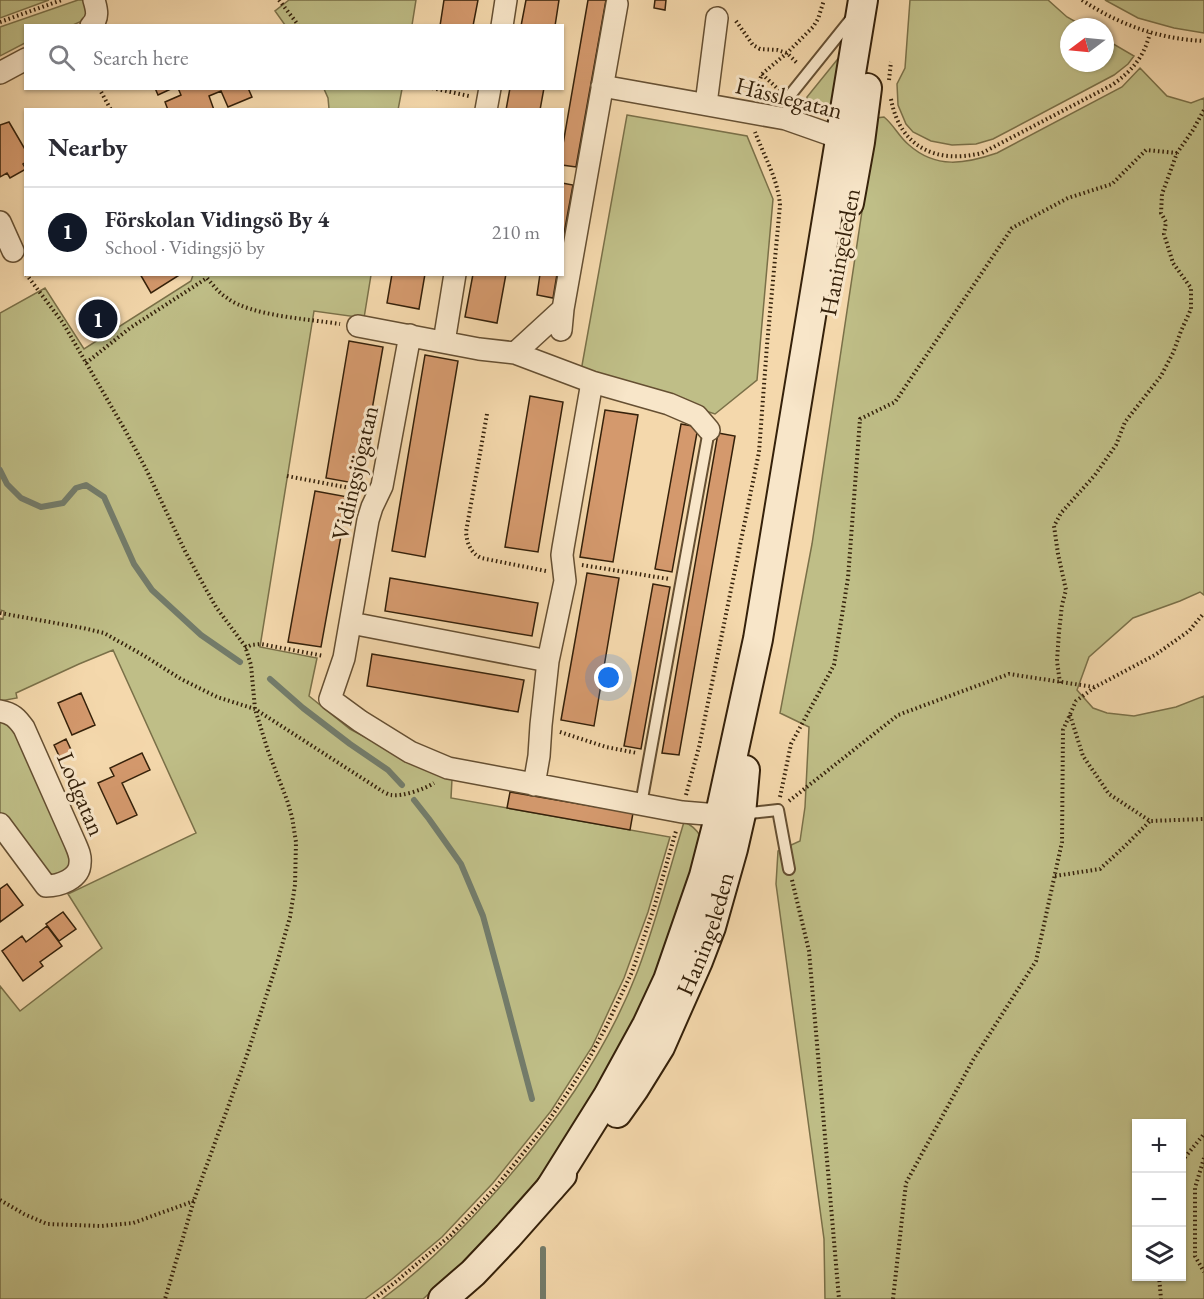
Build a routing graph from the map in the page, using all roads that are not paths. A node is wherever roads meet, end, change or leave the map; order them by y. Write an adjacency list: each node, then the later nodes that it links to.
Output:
1 (94, 0): 6 (street)
2 (506, 0): 7 (street)
3 (868, 1): 12 (lane); 13 (main road, Haningeleden)
4 (617, 4): 10 (street)
5 (725, 17): 11 (street, Hässlegatan)
6 (93, 24)
7 (502, 24)
8 (24, 60): 9 (street)
9 (0, 73)
10 (602, 86): 11 (street, Hässlegatan); 17 (street)
11 (706, 104): 12 (street, Hässlegatan)
12 (786, 119): 13 (street, Hässlegatan)
13 (850, 140): 30 (main road, Haningeleden)
14 (0, 222): 15 (street)
15 (13, 251)
16 (455, 276): 21 (street)
17 (564, 309): 19 (street); 22 (street)
18 (358, 326): 20 (street)
19 (561, 330)
20 (410, 335): 21 (street); 25 (street, Vidingsjögatan)
21 (444, 342): 22 (street)
22 (515, 353): 23 (street)
23 (592, 382): 24 (street); 26 (street)
24 (709, 430): 29 (lane)
25 (351, 623): 26 (street); 28 (street, Vidingsjögatan)
26 (548, 661): 28 (street)
27 (0, 711): 31 (street, Lodgatan)
28 (534, 785): 29 (street, Vidingsjögatan)
29 (641, 804): 30 (street, Vidingsjögatan)
30 (731, 814): 32 (lane); 33 (main road, Haningeleden)
31 (0, 824)
32 (789, 869)
33 (443, 1299)

